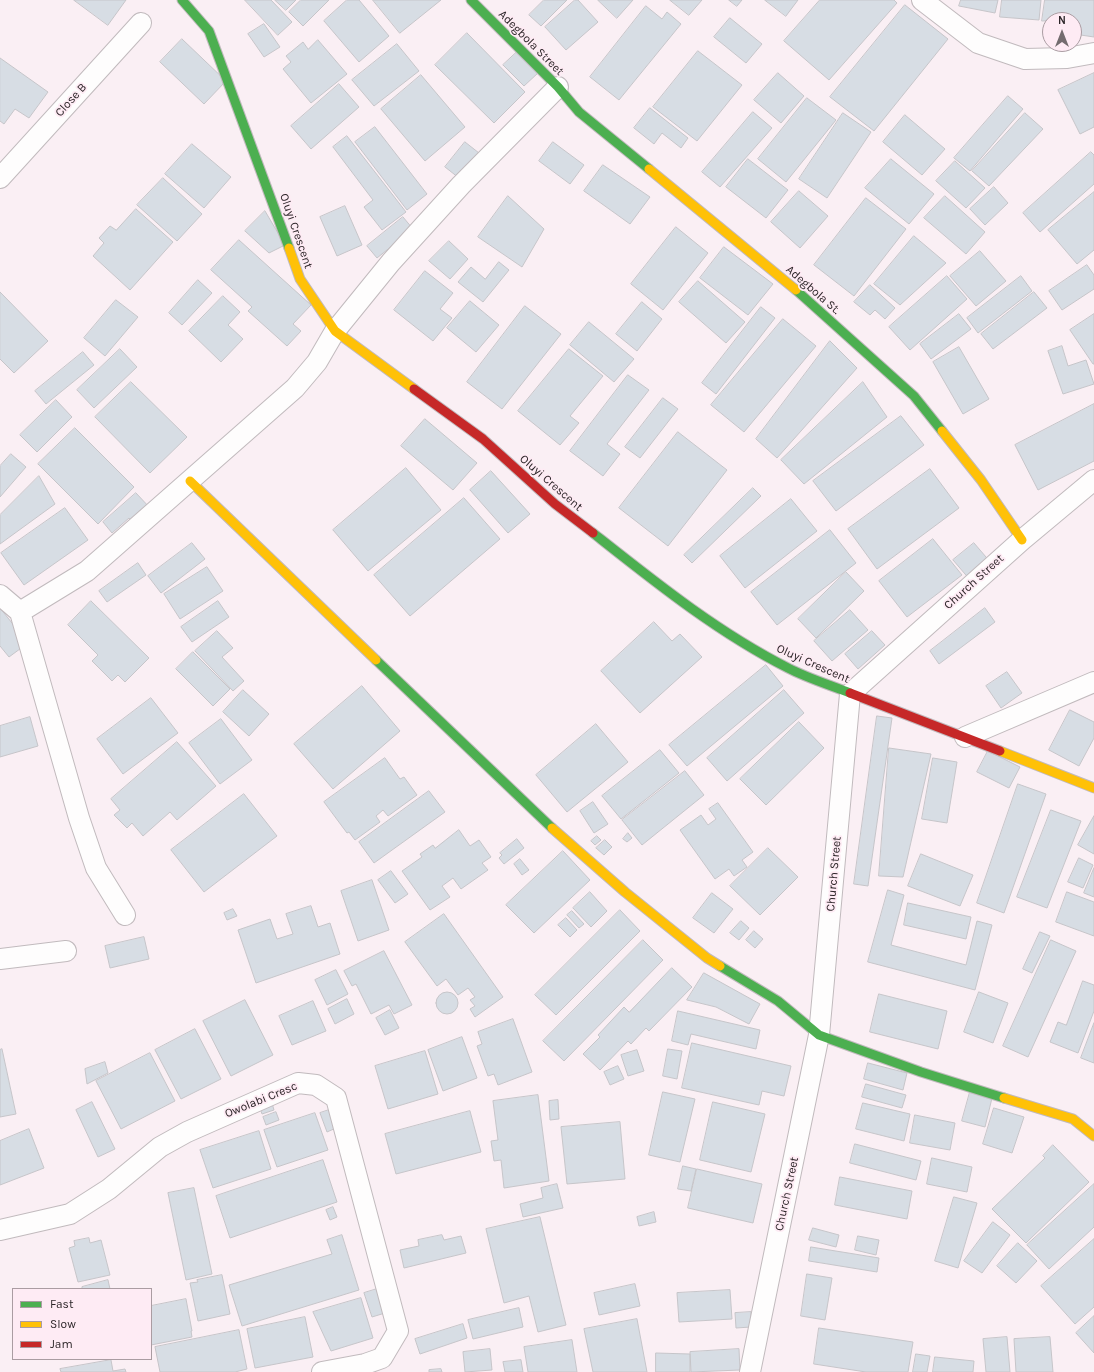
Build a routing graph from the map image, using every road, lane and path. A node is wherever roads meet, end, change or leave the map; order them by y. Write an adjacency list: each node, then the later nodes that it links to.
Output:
1 (182, 0): 8 (street, Oluyi Crescent)
2 (470, 0): 6 (street, Adegbola Street)
3 (922, 0): 5 (street)
4 (141, 23): 7 (street, Close B)
5 (1094, 52)
6 (558, 87): 8 (street); 11 (street, Adegbola St.)
7 (0, 178)
8 (335, 331): 10 (street); 15 (street, Oluyi Crescent)
9 (1094, 480): 11 (street, Church Street)
10 (190, 482): 13 (street); 21 (street)
11 (1022, 540): 15 (street, Church Street)
12 (0, 595): 13 (street)
13 (20, 612): 18 (street)
14 (1094, 682): 16 (street)
15 (850, 694): 16 (street, Oluyi Crescent); 21 (street, Church Street)
16 (965, 737): 17 (street, Oluyi Crescent)
17 (1094, 788)
18 (125, 915)
19 (66, 951): 20 (street)
20 (0, 959)
21 (819, 1035): 22 (street); 25 (street, Church Street)
22 (1094, 1136)
23 (0, 1230): 24 (street, Owolabi Cresc)
24 (322, 1372)
25 (750, 1372)

